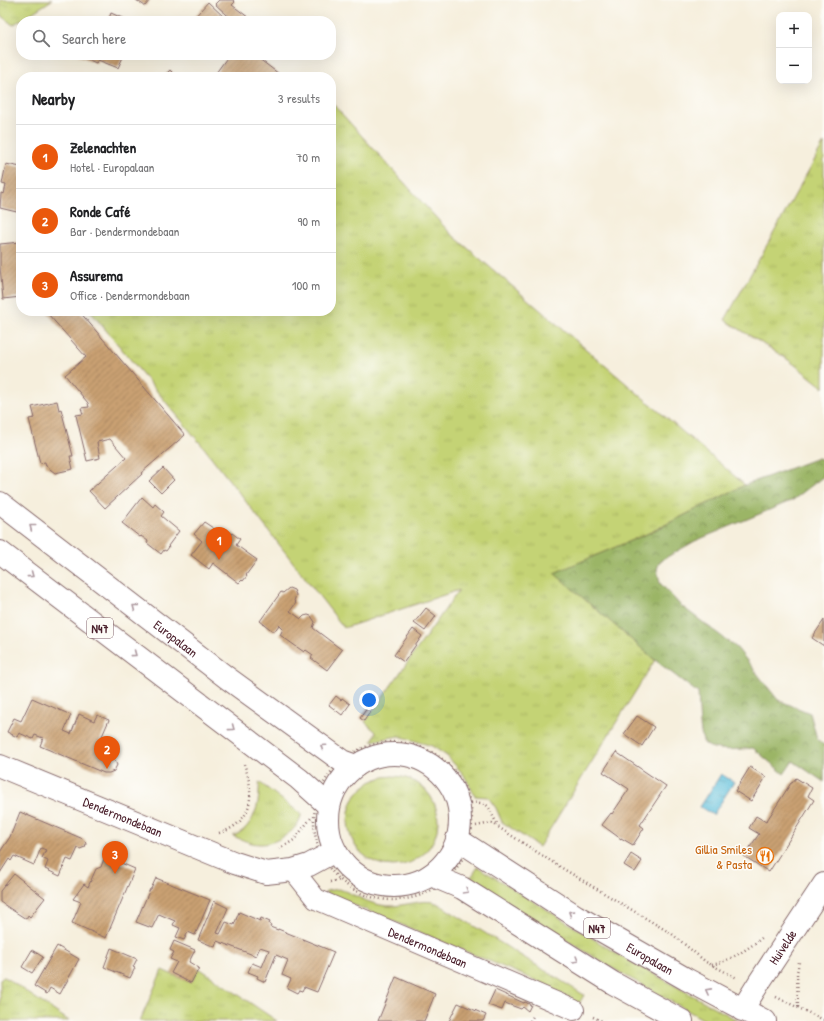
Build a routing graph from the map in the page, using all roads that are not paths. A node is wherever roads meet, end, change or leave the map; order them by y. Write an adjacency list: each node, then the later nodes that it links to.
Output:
1 (0, 503): 3 (main road, Europalaan, one-way to 1)
2 (0, 552): 5 (main road, N47, one-way to 5)
3 (349, 763): 5 (main road); 6 (main road)
4 (0, 766): 8 (main road, Dendermondebaan)
5 (320, 806): 7 (main road)
6 (466, 837): 9 (main road); 12 (main road, Europalaan / N47, one-way to 6)
7 (329, 854): 8 (main road, Dendermondebaan); 9 (main road)
8 (293, 870): 11 (street, Dendermondebaan)
9 (438, 878): 13 (main road, one-way to 13)
10 (824, 884): 12 (main road, Huivelde)
11 (574, 1010)
12 (742, 1010): 14 (main road, Europalaan / N47)
13 (682, 1021)
14 (765, 1021)

